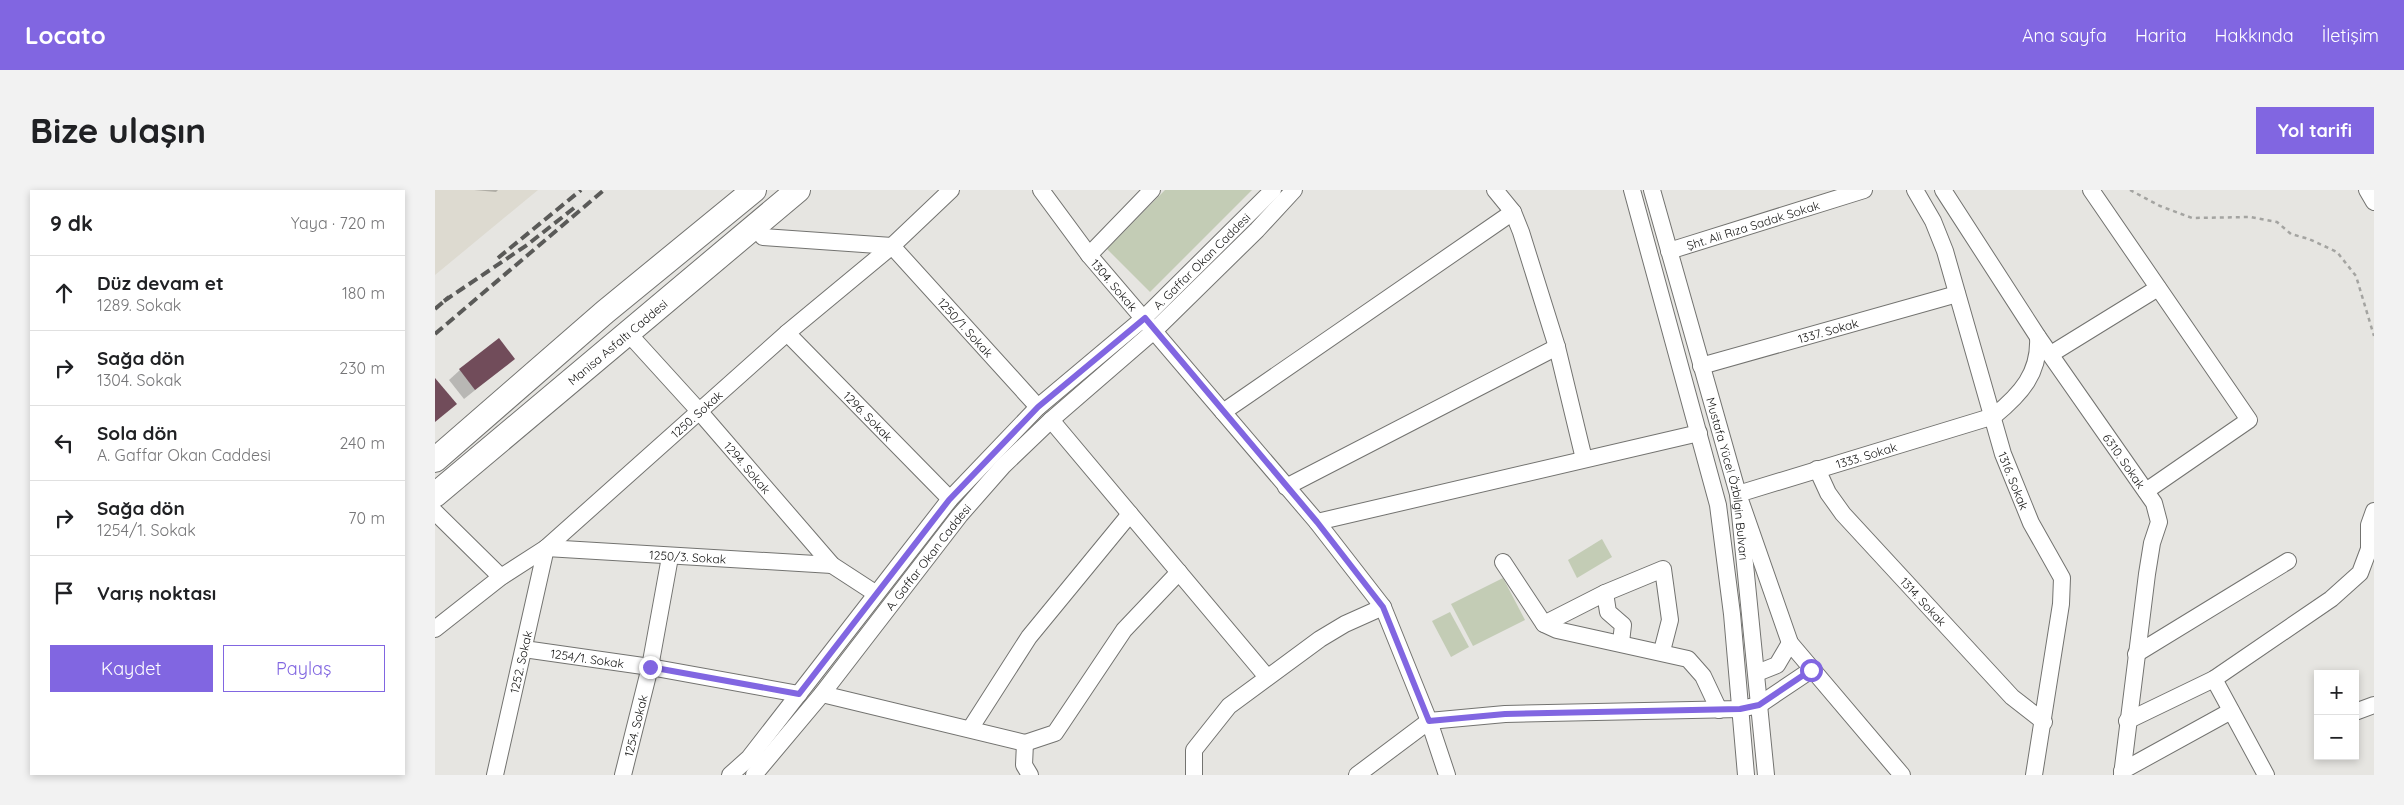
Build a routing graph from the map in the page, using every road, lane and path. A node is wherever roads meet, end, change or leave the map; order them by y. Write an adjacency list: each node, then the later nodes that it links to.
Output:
1 (754, 190): 40 (highway)
2 (798, 190): 27 (highway, Manisa Asfaltı Caddesi)
3 (951, 190): 20 (street, 1250. Sokak)
4 (1041, 190): 22 (street, 1304. Sokak)
5 (1152, 190): 22 (street)
6 (1273, 190): 25 (street, A. Gaffar Okan Caddesi)
7 (1294, 190): 25 (street, A. Gaffar Okan Caddesi)
8 (1495, 190): 18 (street)
9 (1632, 190): 38 (street, Mustafa Yücel Özbilgin Bulvarı)
10 (1652, 190): 21 (street, Mustafa Yücel Özbilgin Bulvarı)
11 (1864, 190): 21 (street, Şht. Ali Rıza Sadak Sokak)
12 (1915, 190): 24 (street, 1316. Sokak)
13 (1943, 190): 29 (street, 6310. Sokak)
14 (2091, 190): 23 (street)
15 (2130, 190): 28 (path)
16 (2367, 190): 17 (street)
17 (2374, 202)
18 (1513, 212): 30 (street); 35 (street)
19 (763, 237): 20 (street)
20 (892, 246): 26 (street, 1250. Sokak); 33 (street, 1250/1. Sokak)
21 (1669, 251): 32 (street, Mustafa Yücel Özbilgin Bulvarı)
22 (1089, 255): 25 (street, 1304. Sokak)
23 (2158, 288): 31 (street); 43 (street)
24 (1957, 294): 32 (street, 1337. Sokak); 36 (street, 1316. Sokak)
25 (1150, 324): 33 (street, A. Gaffar Okan Caddesi); 35 (street, 1304. Sokak); 37 (street, A. Gaffar Okan Caddesi)
26 (787, 333): 34 (street, 1250. Sokak); 46 (street, 1296. Sokak)
27 (628, 334): 34 (street, 1294. Sokak); 45 (highway, Manisa Asfaltı Caddesi)
28 (2374, 336)
29 (2039, 337): 31 (street, 6310. Sokak); 36 (street)
30 (1557, 347): 39 (street); 42 (street)
31 (2051, 354): 43 (street, 6310. Sokak)
32 (1701, 366): 44 (street, Mustafa Yücel Özbilgin Bulvarı)
33 (1038, 407): 46 (street, A. Gaffar Okan Caddesi)
34 (699, 411): 51 (street, 1250. Sokak); 55 (street, 1294. Sokak)
35 (1223, 412): 42 (street, 1304. Sokak)
36 (1994, 416): 41 (street, 1333. Sokak); 83 (street, 1316. Sokak)
37 (1051, 420): 49 (street); 74 (street, A. Gaffar Okan Caddesi)
38 (1699, 433): 39 (street); 77 (street, Mustafa Yücel Özbilgin Bulvarı)
39 (1584, 459): 50 (street)
40 (435, 460)
41 (1817, 470): 44 (street, 1333. Sokak); 83 (street, 1314. Sokak)
42 (1285, 487): 50 (street, 1304. Sokak)
43 (2146, 491): 67 (street, 6310. Sokak)
44 (1738, 494): 64 (street); 70 (street, Mustafa Yücel Özbilgin Bulvarı)
45 (435, 495)
46 (949, 500): 58 (street, A. Gaffar Okan Caddesi)
47 (2374, 511): 72 (street)
48 (435, 512): 57 (street)
49 (1130, 514): 56 (street); 84 (street)
50 (1317, 522): 60 (street, 1304. Sokak)
51 (546, 548): 52 (street, 1250/3. Sokak); 57 (street, 1250. Sokak); 65 (street, 1252. Sokak)
52 (670, 557): 55 (street, 1250/3. Sokak); 68 (street, 1254. Sokak)
53 (2288, 561): 67 (street)
54 (1503, 562): 61 (street)
55 (832, 565): 58 (street, 1294. Sokak)
56 (1179, 572): 71 (street); 85 (street)
57 (501, 577): 62 (street, 1250. Sokak)
58 (875, 593): 73 (street, A. Gaffar Okan Caddesi)
59 (1605, 594): 61 (street); 63 (street); 66 (street)
60 (1383, 607): 71 (street); 81 (street, 1304. Sokak)
61 (1544, 624): 63 (street)
62 (435, 628)
63 (1621, 642): 66 (street)
64 (1790, 644): 69 (street); 70 (street)
65 (524, 649): 68 (street, 1254/1. Sokak); 87 (street, 1252. Sokak)
66 (1661, 651): 78 (street)
67 (2137, 654): 82 (street, 6310. Sokak)
68 (650, 667): 73 (street, 1254/1. Sokak); 88 (street, 1254. Sokak)
69 (1811, 670): 75 (street); 97 (street)
70 (1757, 673): 75 (street, Mustafa Yücel Özbilgin Bulvarı)
71 (1267, 677): 92 (street)
72 (2214, 680): 79 (street); 82 (street)
73 (799, 694): 89 (street, A. Gaffar Okan Caddesi)
74 (821, 694): 84 (street); 90 (street, A. Gaffar Okan Caddesi)
75 (1759, 705): 77 (street); 96 (street, Mustafa Yücel Özbilgin Bulvarı)
76 (2374, 706): 80 (street)
77 (1740, 709): 78 (street); 95 (street, Mustafa Yücel Özbilgin Bulvarı)
78 (1719, 710): 81 (street)
79 (2231, 711): 86 (street); 99 (street)
80 (2359, 711)
81 (1429, 721): 93 (street); 94 (street, 1304. Sokak)
82 (2127, 721): 86 (street, 6310. Sokak)
83 (2044, 722): 98 (street, 1316. Sokak)
84 (970, 730): 85 (street)
85 (1025, 743): 91 (street)
86 (2122, 773)
87 (495, 775)
88 (623, 775)
89 (730, 775)
90 (754, 775)
91 (1030, 775)
92 (1194, 775)
93 (1357, 775)
94 (1447, 775)
95 (1746, 775)
96 (1766, 775)
97 (1902, 775)
98 (2034, 775)
99 (2266, 775)

